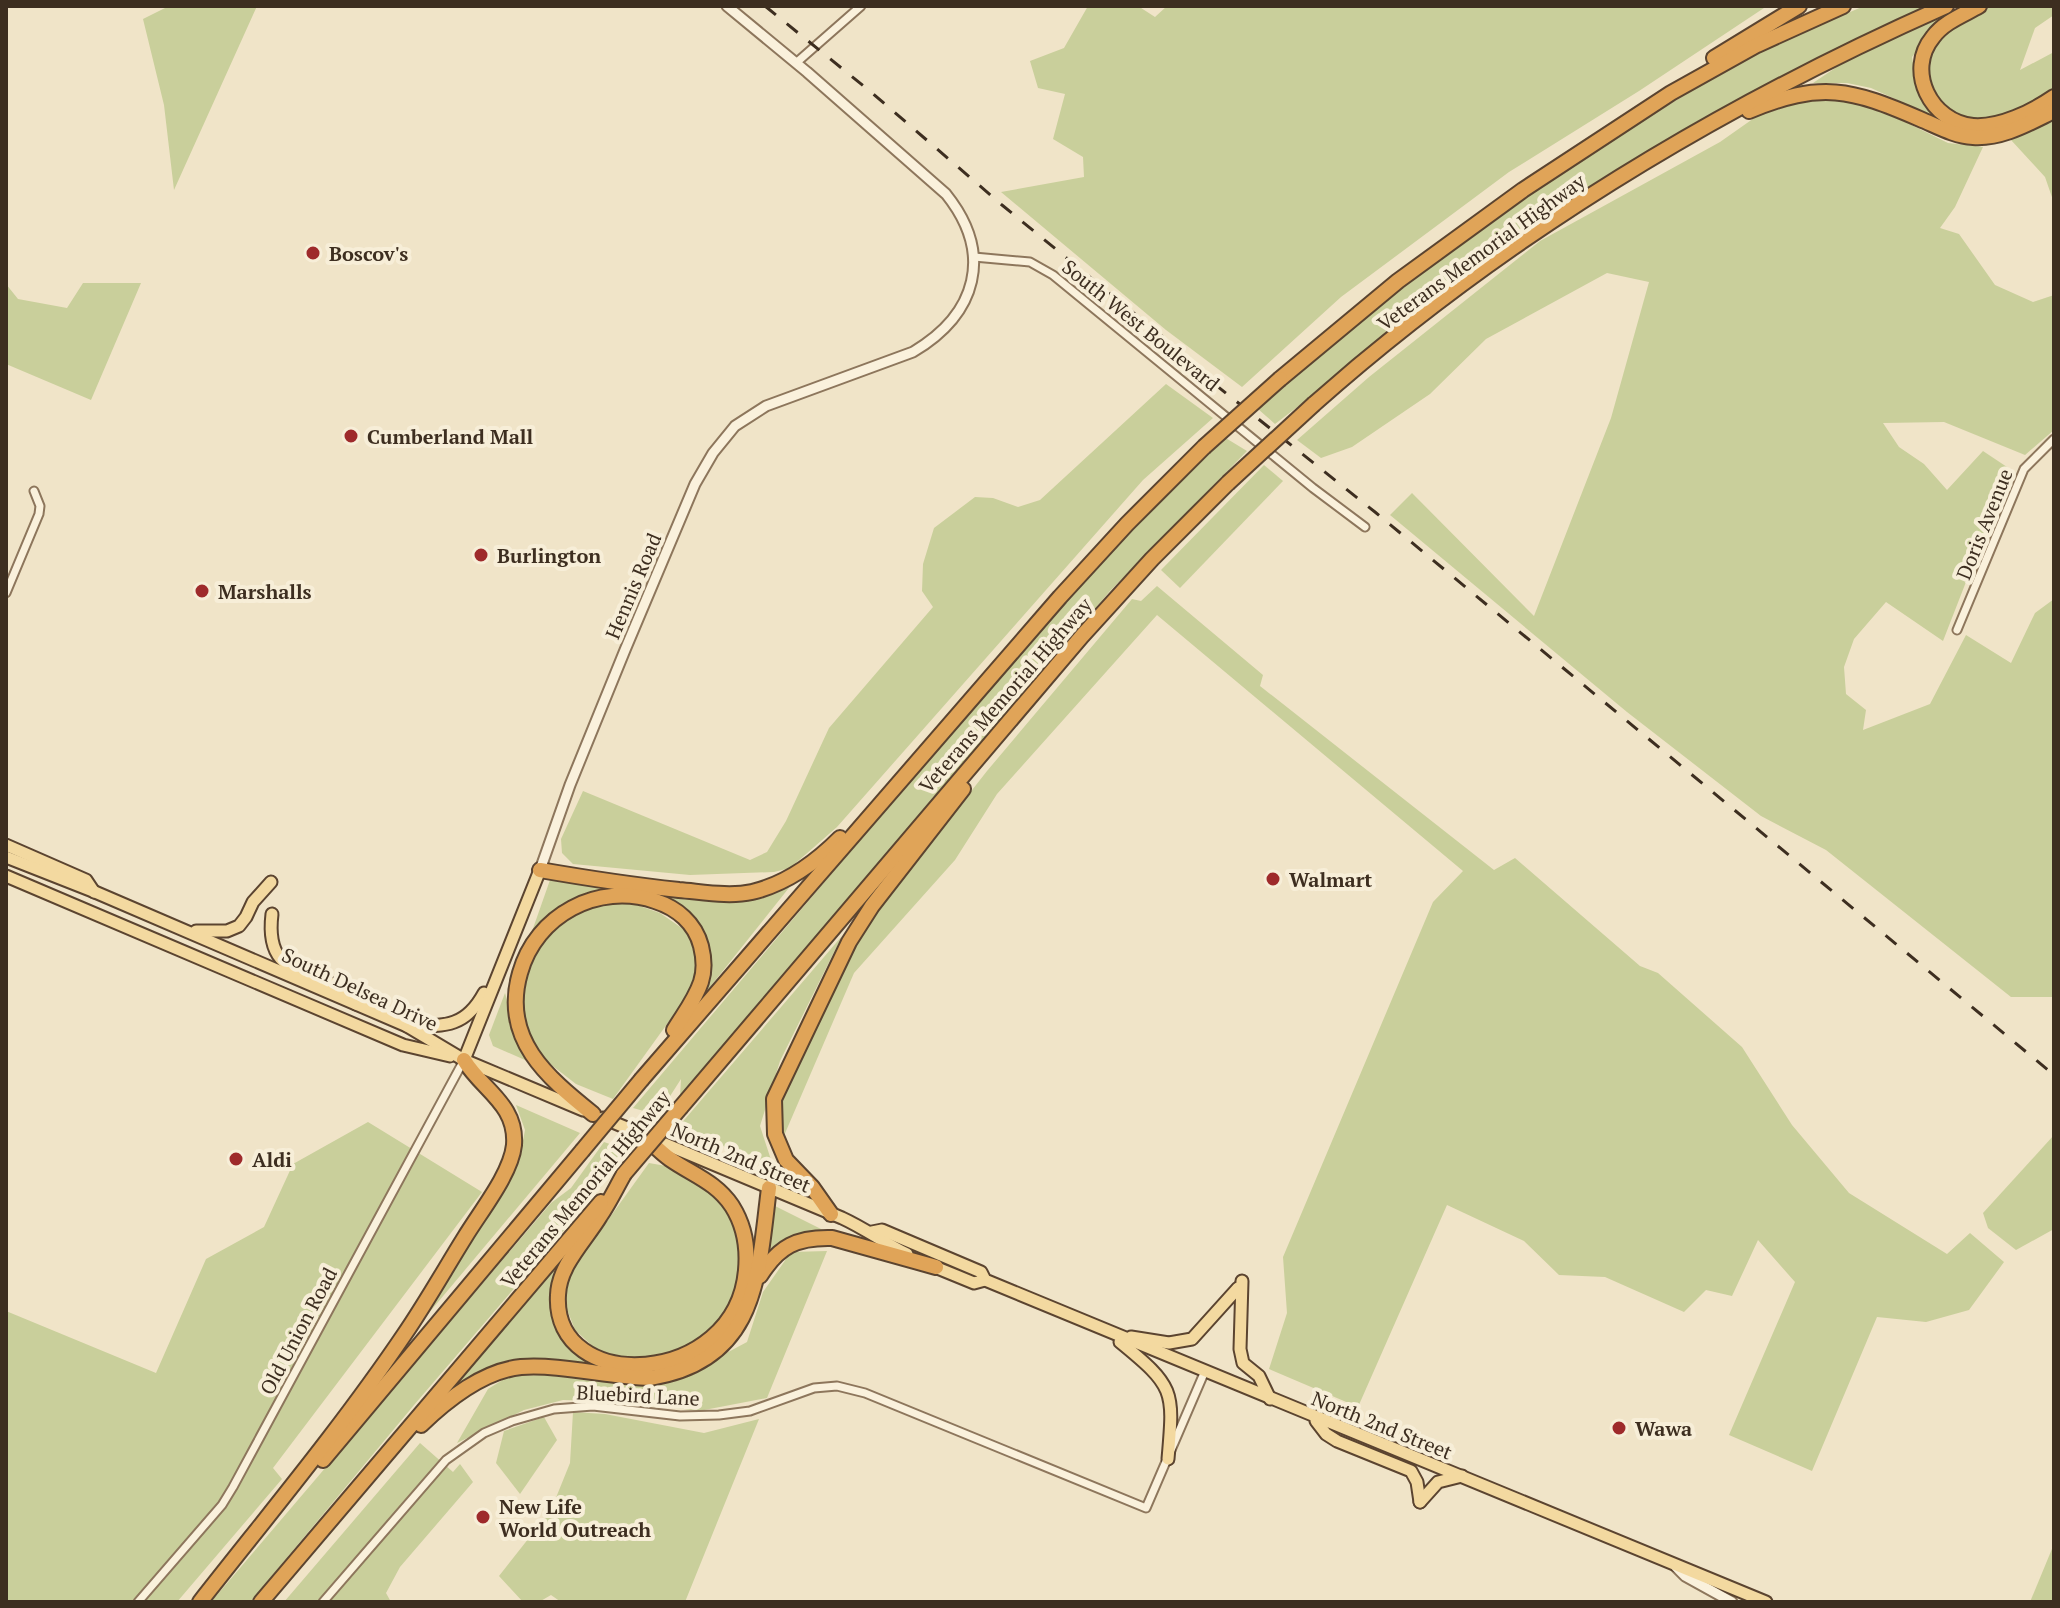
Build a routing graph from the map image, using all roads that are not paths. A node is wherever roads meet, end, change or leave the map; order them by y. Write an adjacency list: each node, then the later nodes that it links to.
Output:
1 (727, 6): 7 (street)
2 (861, 6): 7 (street)
3 (1799, 6): 8 (highway)
4 (1843, 6): 8 (highway, Veterans Memorial Highway)
5 (1946, 6): 11 (highway, Veterans Memorial Highway)
6 (1979, 6): 9 (highway)
7 (796, 63): 12 (street)
8 (1671, 93): 19 (highway, Veterans Memorial Highway, bridge)
9 (2054, 97)
10 (2054, 111): 11 (highway)
11 (1672, 146): 18 (highway, Veterans Memorial Highway, bridge)
12 (974, 257): 15 (street, South West Boulevard); 22 (street, Hennis Road)
13 (2054, 439): 17 (street, Doris Avenue)
14 (34, 491): 16 (street)
15 (1365, 527)
16 (6, 593)
17 (1957, 630)
18 (1057, 664): 35 (highway, Veterans Memorial Highway, bridge); 37 (highway)
19 (958, 712): 22 (highway); 32 (highway, Veterans Memorial Highway)
20 (6, 845): 25 (main road)
21 (6, 857): 25 (main road, South Delsea Drive)
22 (540, 870): 28 (main road, Hennis Road)
23 (6, 876): 31 (main road, South Delsea Drive)
24 (271, 882): 27 (main road)
25 (95, 892): 27 (main road, South Delsea Drive)
26 (272, 914): 29 (main road)
27 (185, 930): 29 (main road, South Delsea Drive)
28 (502, 962): 30 (main road); 31 (main road, Hennis Road)
29 (356, 1004): 30 (main road, South Delsea Drive)
30 (407, 1026): 31 (main road, South Delsea Drive)
31 (464, 1060): 33 (main road, North 2nd Street); 50 (street, Old Union Road); 51 (highway)
32 (642, 1079): 33 (highway); 51 (highway, Veterans Memorial Highway, bridge)
33 (593, 1114): 34 (main road, North 2nd Street)
34 (643, 1135): 35 (highway); 36 (main road, North 2nd Street)
35 (624, 1174): 47 (highway, Veterans Memorial Highway)
36 (769, 1188): 37 (main road, North 2nd Street); 41 (highway)
37 (831, 1214): 38 (main road, North 2nd Street)
38 (872, 1232): 39 (main road, North 2nd Street); 40 (main road, North 2nd Street)
39 (936, 1267): 40 (main road, North 2nd Street); 41 (highway)
40 (985, 1280): 42 (main road, North 2nd Street)
41 (756, 1283): 47 (highway)
42 (1111, 1334): 43 (main road, North 2nd Street); 44 (main road); 46 (main road)
43 (1205, 1371): 44 (main road, North 2nd Street); 46 (street)
44 (1270, 1399): 45 (main road, North 2nd Street)
45 (1313, 1417): 48 (main road, North 2nd Street); 48 (main road)
46 (1168, 1459): 53 (street, Bluebird Lane)
47 (379, 1462): 52 (highway, Veterans Memorial Highway)
48 (1462, 1476): 49 (main road, North 2nd Street)
49 (1670, 1562): 54 (street); 55 (main road, North 2nd Street)
50 (138, 1602)
51 (202, 1602)
52 (261, 1602)
53 (323, 1602)
54 (1732, 1602)
55 (1766, 1602)

